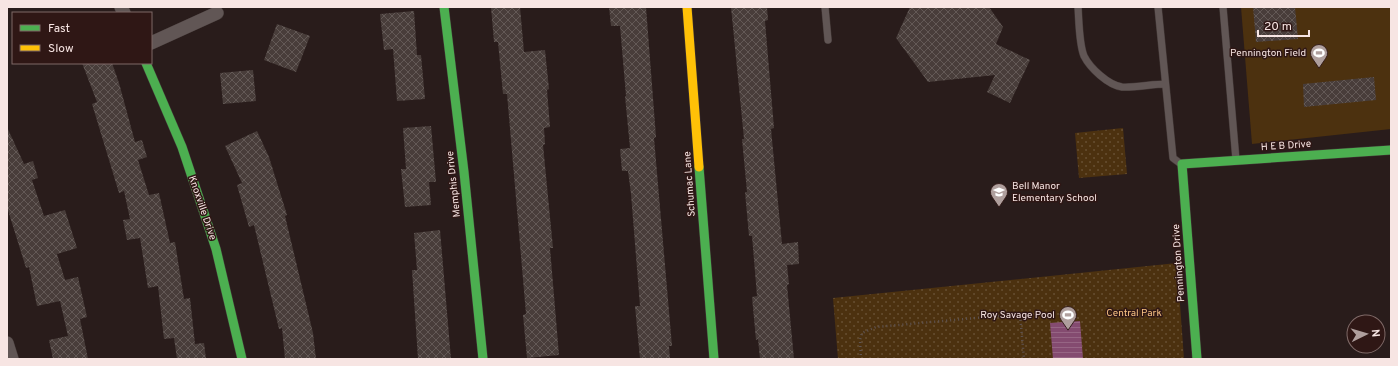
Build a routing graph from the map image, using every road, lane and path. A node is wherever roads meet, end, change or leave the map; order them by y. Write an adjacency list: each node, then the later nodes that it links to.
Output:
1 (444, 7): 18 (street, Memphis Drive)
2 (687, 7): 19 (street, Schumac Lane)
3 (825, 7): 8 (lane)
4 (1078, 7): 11 (lane)
5 (1158, 7): 11 (lane)
6 (1223, 7): 13 (lane)
7 (218, 13): 9 (street)
8 (828, 40)
9 (152, 43)
10 (146, 64): 17 (street, Knoxville Drive)
11 (1165, 84): 14 (lane)
12 (1391, 150): 13 (street, H E B Drive)
13 (1236, 161): 14 (street, H E B Drive)
14 (1182, 164): 22 (street, Pennington Drive)
15 (7, 343): 16 (street)
16 (12, 359)
17 (242, 359)
18 (482, 359)
19 (714, 359)
20 (861, 359): 21 (path)
21 (1024, 359)
22 (1197, 359)

